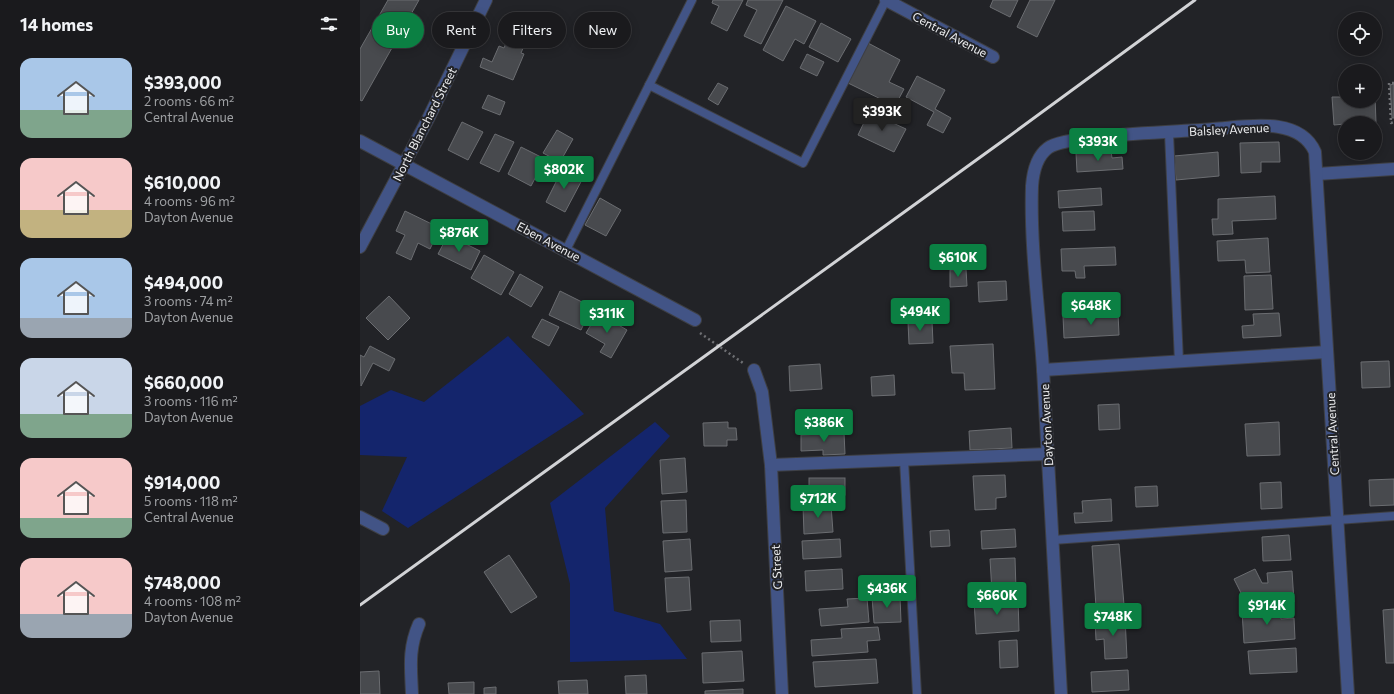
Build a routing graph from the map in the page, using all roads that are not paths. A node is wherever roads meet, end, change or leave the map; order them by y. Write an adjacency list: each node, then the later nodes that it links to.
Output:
1 (486, 0): 9 (street, North Blanchard Street)
2 (692, 0): 5 (lane)
3 (886, 0): 4 (street, Central Avenue); 5 (lane)
4 (993, 57)
5 (648, 85): 13 (lane)
6 (1169, 133): 8 (street, Balsley Avenue); 11 (street, Balsley Avenue); 16 (lane)
7 (360, 141): 9 (street, Eben Avenue)
8 (1039, 157): 18 (street, Dayton Avenue)
9 (403, 165): 12 (street, North Blanchard Street); 13 (street, Eben Avenue)
10 (1394, 169): 11 (street)
11 (1317, 174): 15 (street, Central Avenue)
12 (360, 247)
13 (566, 250): 14 (street, Eben Avenue)
14 (696, 320)
15 (1328, 352): 16 (street); 24 (street, Central Avenue)
16 (1179, 362): 18 (street)
17 (754, 370): 21 (street, G Street)
18 (1043, 370): 19 (street, Dayton Avenue)
19 (1047, 454): 20 (street); 26 (street, Dayton Avenue)
20 (904, 460): 21 (street); 30 (lane)
21 (771, 465): 29 (street, G Street)
22 (1394, 516): 24 (lane)
23 (360, 517): 25 (street)
24 (1336, 519): 26 (lane); 32 (street, Central Avenue)
25 (383, 529)
26 (1053, 540): 31 (street, Dayton Avenue)
27 (419, 624): 28 (street)
28 (412, 694)
29 (782, 694)
30 (917, 694)
31 (1061, 694)
32 (1348, 694)

